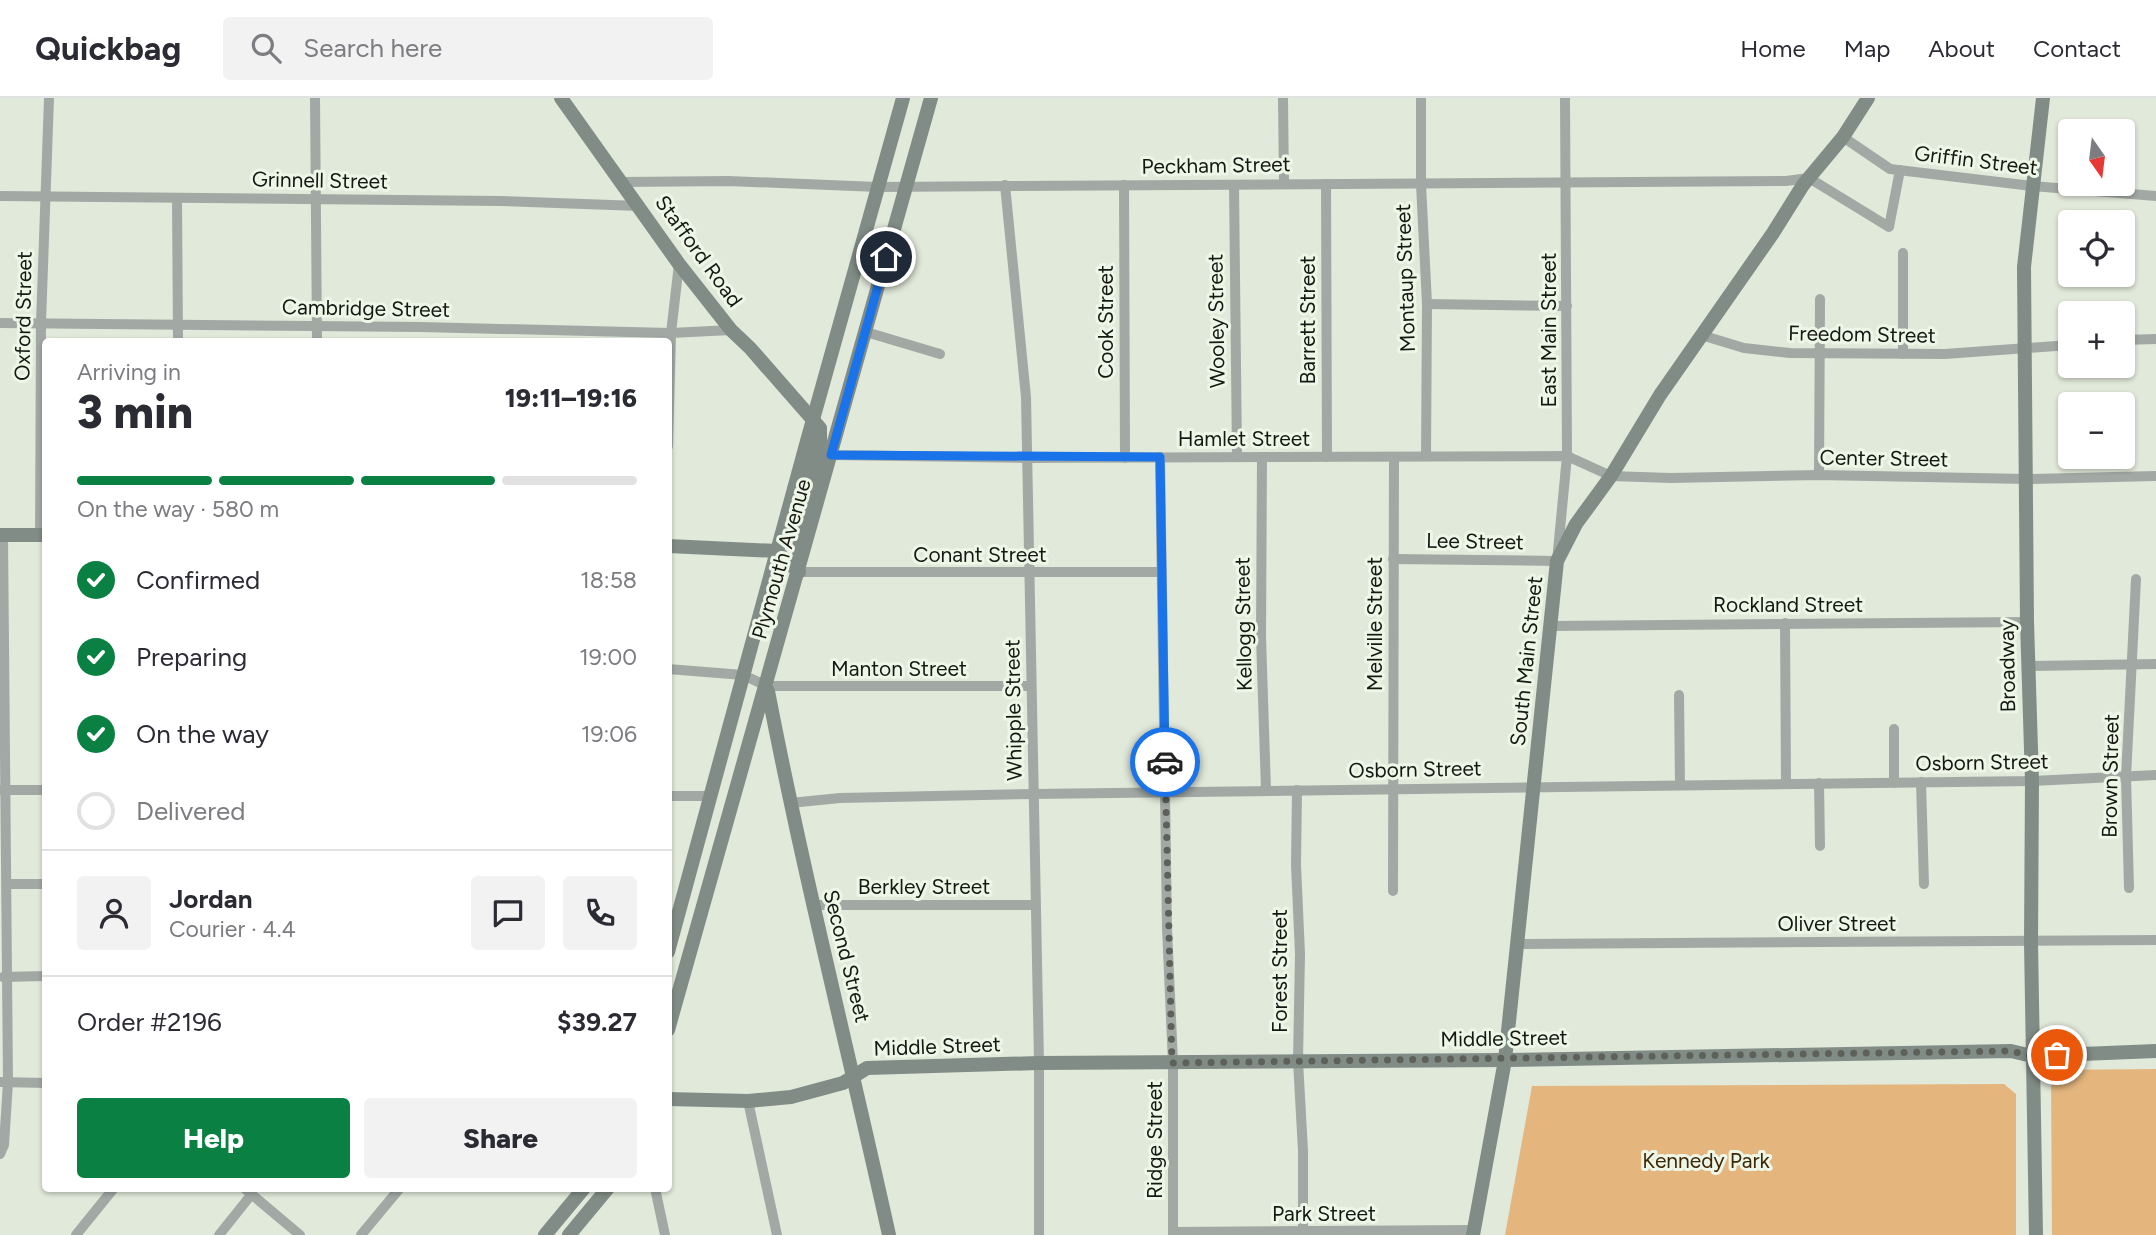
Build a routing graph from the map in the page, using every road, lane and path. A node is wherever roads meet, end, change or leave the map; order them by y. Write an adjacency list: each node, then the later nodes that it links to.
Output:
1 (49, 98): 26 (street, Oxford Street)
2 (315, 98): 29 (street)
3 (561, 98): 14 (main road, Stafford Road)
4 (903, 98): 24 (main road, Plymouth Avenue)
5 (931, 98): 21 (main road, Plymouth Avenue)
6 (1283, 98): 15 (street)
7 (1421, 98): 17 (street, Montaup Street)
8 (1565, 98): 18 (street, East Main Street)
9 (1868, 98): 11 (main road, South Main Street)
10 (2043, 98): 23 (main road, Broadway)
11 (1843, 137): 12 (street, Griffin Street); 13 (main road, South Main Street)
12 (1900, 170): 13 (street); 23 (street, Griffin Street)
13 (1809, 178): 18 (street, Peckham Street); 45 (main road, South Main Street)
14 (623, 182): 24 (street, Peckham Street); 30 (main road, Stafford Road)
15 (1284, 184): 16 (street, Peckham Street); 20 (street, Peckham Street)
16 (1325, 184): 17 (street, Peckham Street); 65 (street, Barrett Street)
17 (1421, 184): 18 (street, Peckham Street); 34 (street, Montaup Street)
18 (1566, 184): 35 (street, East Main Street)
19 (1124, 185): 20 (street, Peckham Street); 22 (street, Peckham Street); 68 (street, Cook Street)
20 (1234, 185): 63 (street, Wooley Street)
21 (906, 186): 22 (street, Peckham Street); 24 (street, Peckham Street); 42 (main road, Plymouth Avenue)
22 (1004, 186): 67 (street, Whipple Street)
23 (2032, 186): 27 (street, Griffin Street); 53 (main road, Broadway)
24 (878, 187): 57 (main road, Plymouth Avenue)
25 (0, 196): 26 (street, Grinnell Street)
26 (46, 196): 28 (street, Grinnell Street); 37 (street, Oxford Street)
27 (2156, 196)
28 (177, 198): 29 (street, Grinnell Street); 38 (street)
29 (315, 199): 30 (street, Grinnell Street); 39 (street)
30 (639, 205): 32 (main road, Stafford Road)
31 (1903, 253): 56 (street)
32 (679, 264): 41 (main road, Stafford Road); 43 (street)
33 (1820, 299): 55 (street)
34 (1427, 304): 35 (street); 60 (street, Montaup Street)
35 (1567, 306): 61 (street, East Main Street)
36 (0, 323): 37 (street, Cambridge Street)
37 (41, 323): 38 (street, Cambridge Street); 58 (street, Oxford Street)
38 (178, 325): 39 (street, Cambridge Street); 46 (street)
39 (318, 326): 40 (street, Cambridge Street); 47 (street)
40 (420, 327): 44 (street, Cambridge Street); 48 (street)
41 (731, 330): 43 (street, Cambridge Street); 57 (main road, Stafford Road)
42 (866, 332): 54 (street); 59 (main road, Plymouth Avenue)
43 (671, 333): 44 (street, Cambridge Street); 49 (street)
44 (537, 335)
45 (1701, 335): 55 (street, Freedom Street); 69 (main road, South Main Street)
46 (178, 338)
47 (317, 338)
48 (420, 338)
49 (671, 338)
50 (2135, 340): 51 (street)
51 (2156, 340)
52 (2058, 346): 53 (street, Freedom Street)
53 (2024, 350): 56 (street, Freedom Street); 72 (main road, Broadway)
54 (940, 354)
55 (1820, 354): 56 (street, Freedom Street); 70 (street)
56 (1903, 354)
57 (812, 421): 76 (main road, Plymouth Avenue); 79 (main road)
58 (42, 429)
59 (831, 455): 67 (street, Hamlet Street); 79 (main road, Plymouth Avenue)
60 (1426, 456): 61 (street, Hamlet Street); 66 (street, Hamlet Street)
61 (1567, 456): 69 (street, Hamlet Street); 78 (street, East Main Street)
62 (1160, 457): 63 (street, Hamlet Street); 68 (street, Hamlet Street); 80 (street, Ridge Street)
63 (1237, 457): 64 (street, Hamlet Street)
64 (1262, 457): 65 (street, Hamlet Street); 106 (street, Kellogg Street)
65 (1327, 457): 66 (street, Hamlet Street)
66 (1394, 457): 77 (street, Melville Street)
67 (1027, 458): 68 (street, Hamlet Street); 81 (street, Whipple Street)
68 (1125, 458)
69 (1611, 475): 70 (street, Center Street); 78 (main road, South Main Street)
70 (1819, 475): 72 (street, Center Street)
71 (2156, 476): 72 (street, Center Street)
72 (2026, 479): 83 (main road, Broadway)
73 (1, 535): 74 (main road); 104 (street)
74 (42, 535)
75 (672, 546): 76 (main road)
76 (776, 551): 79 (main road); 90 (main road, Plymouth Avenue)
77 (1393, 559): 78 (street, Lee Street); 108 (street, Melville Street)
78 (1557, 561): 85 (main road, South Main Street)
79 (799, 572): 81 (street, Conant Street); 91 (main road, Plymouth Avenue)
80 (1160, 572): 81 (street, Conant Street); 109 (street, Ridge Street)
81 (1029, 574): 92 (street, Whipple Street)
82 (2136, 579): 86 (street, Brown Street)
83 (2027, 622): 84 (street, Rockland Street); 88 (main road, Broadway)
84 (1785, 623): 85 (street, Rockland Street); 99 (street)
85 (1550, 626): 103 (main road, South Main Street)
86 (2132, 664): 87 (street); 88 (street); 96 (street, Brown Street)
87 (2156, 664)
88 (2028, 666): 97 (main road, Broadway)
89 (672, 669): 90 (street)
90 (743, 675): 91 (street); 112 (main road, Plymouth Avenue)
91 (767, 686): 92 (street, Manton Street); 113 (main road, Second Street); 128 (main road, Plymouth Avenue)
92 (1031, 686): 110 (street, Whipple Street)
93 (1679, 695): 102 (street)
94 (1894, 729): 101 (street)
95 (2156, 775): 96 (street, Osborn Street)
96 (2126, 776): 97 (street, Osborn Street); 118 (street, Brown Street)
97 (2032, 781): 98 (street, Osborn Street); 124 (main road, Broadway)
98 (1921, 782): 101 (street, Osborn Street); 117 (street)
99 (1786, 783): 100 (street, Osborn Street); 102 (street, Osborn Street)
100 (1819, 783): 101 (street, Osborn Street); 114 (street)
101 (1894, 783)
102 (1680, 785): 103 (street, Osborn Street)
103 (1534, 786): 108 (street, Osborn Street); 125 (main road, South Main Street)
104 (2, 790): 105 (street); 115 (street)
105 (42, 790)
106 (1266, 790): 107 (street, Osborn Street); 109 (street, Osborn Street)
107 (1297, 790): 108 (street, Osborn Street); 132 (street, Forest Street)
108 (1394, 790): 119 (street, Melville Street)
109 (1165, 792): 110 (street, Osborn Street); 134 (street, Ridge Street)
110 (1034, 794): 113 (street, Osborn Street); 121 (street, Whipple Street)
111 (672, 796): 112 (street)
112 (710, 796): 122 (main road, Plymouth Avenue)
113 (789, 803): 120 (main road, Second Street)
114 (1821, 846)
115 (8, 884): 116 (street); 127 (street)
116 (42, 884)
117 (1924, 884)
118 (2129, 888)
119 (1393, 891)
120 (813, 905): 121 (street, Berkley Street); 135 (main road, Second Street)
121 (1035, 905): 133 (street, Whipple Street)
122 (672, 931)
123 (2156, 940): 124 (street, Oliver Street)
124 (2031, 942): 125 (street, Oliver Street); 130 (main road, Broadway)
125 (1518, 944): 131 (main road, South Main Street)
126 (42, 976): 127 (street)
127 (3, 977): 136 (street)
128 (672, 1016)
129 (2156, 1051): 130 (main road, Middle Street)
130 (2032, 1056): 131 (main road, Middle Street); 161 (main road, Broadway)
131 (1505, 1059): 132 (main road, Middle Street); 149 (main road, South Main Street)
132 (1298, 1061): 134 (main road, Middle Street); 148 (street, Forest Street)
133 (1039, 1063): 134 (main road, Middle Street); 135 (main road, Middle Street); 160 (street, Whipple Street)
134 (1172, 1063): 150 (street, Ridge Street)
135 (854, 1075): 139 (main road, Middle Street); 159 (main road, Second Street)
136 (4, 1082): 137 (street); 140 (street)
137 (42, 1083)
138 (672, 1099): 139 (main road, Middle Street)
139 (748, 1101): 158 (street)
140 (0, 1154)
141 (111, 1192): 151 (street)
142 (247, 1192): 152 (street)
143 (249, 1192): 153 (street)
144 (397, 1192): 154 (street)
145 (581, 1192): 155 (main road)
146 (605, 1192): 156 (main road)
147 (656, 1192): 157 (street)
148 (1303, 1233): 149 (street, Park Street); 150 (street, Park Street)
149 (1473, 1233)
150 (1173, 1234)
151 (76, 1235)
152 (219, 1235)
153 (300, 1235)
154 (361, 1235)
155 (545, 1235)
156 (569, 1235)
157 (665, 1235)
158 (777, 1235)
159 (889, 1235)
160 (1039, 1235)
161 (2036, 1235)

